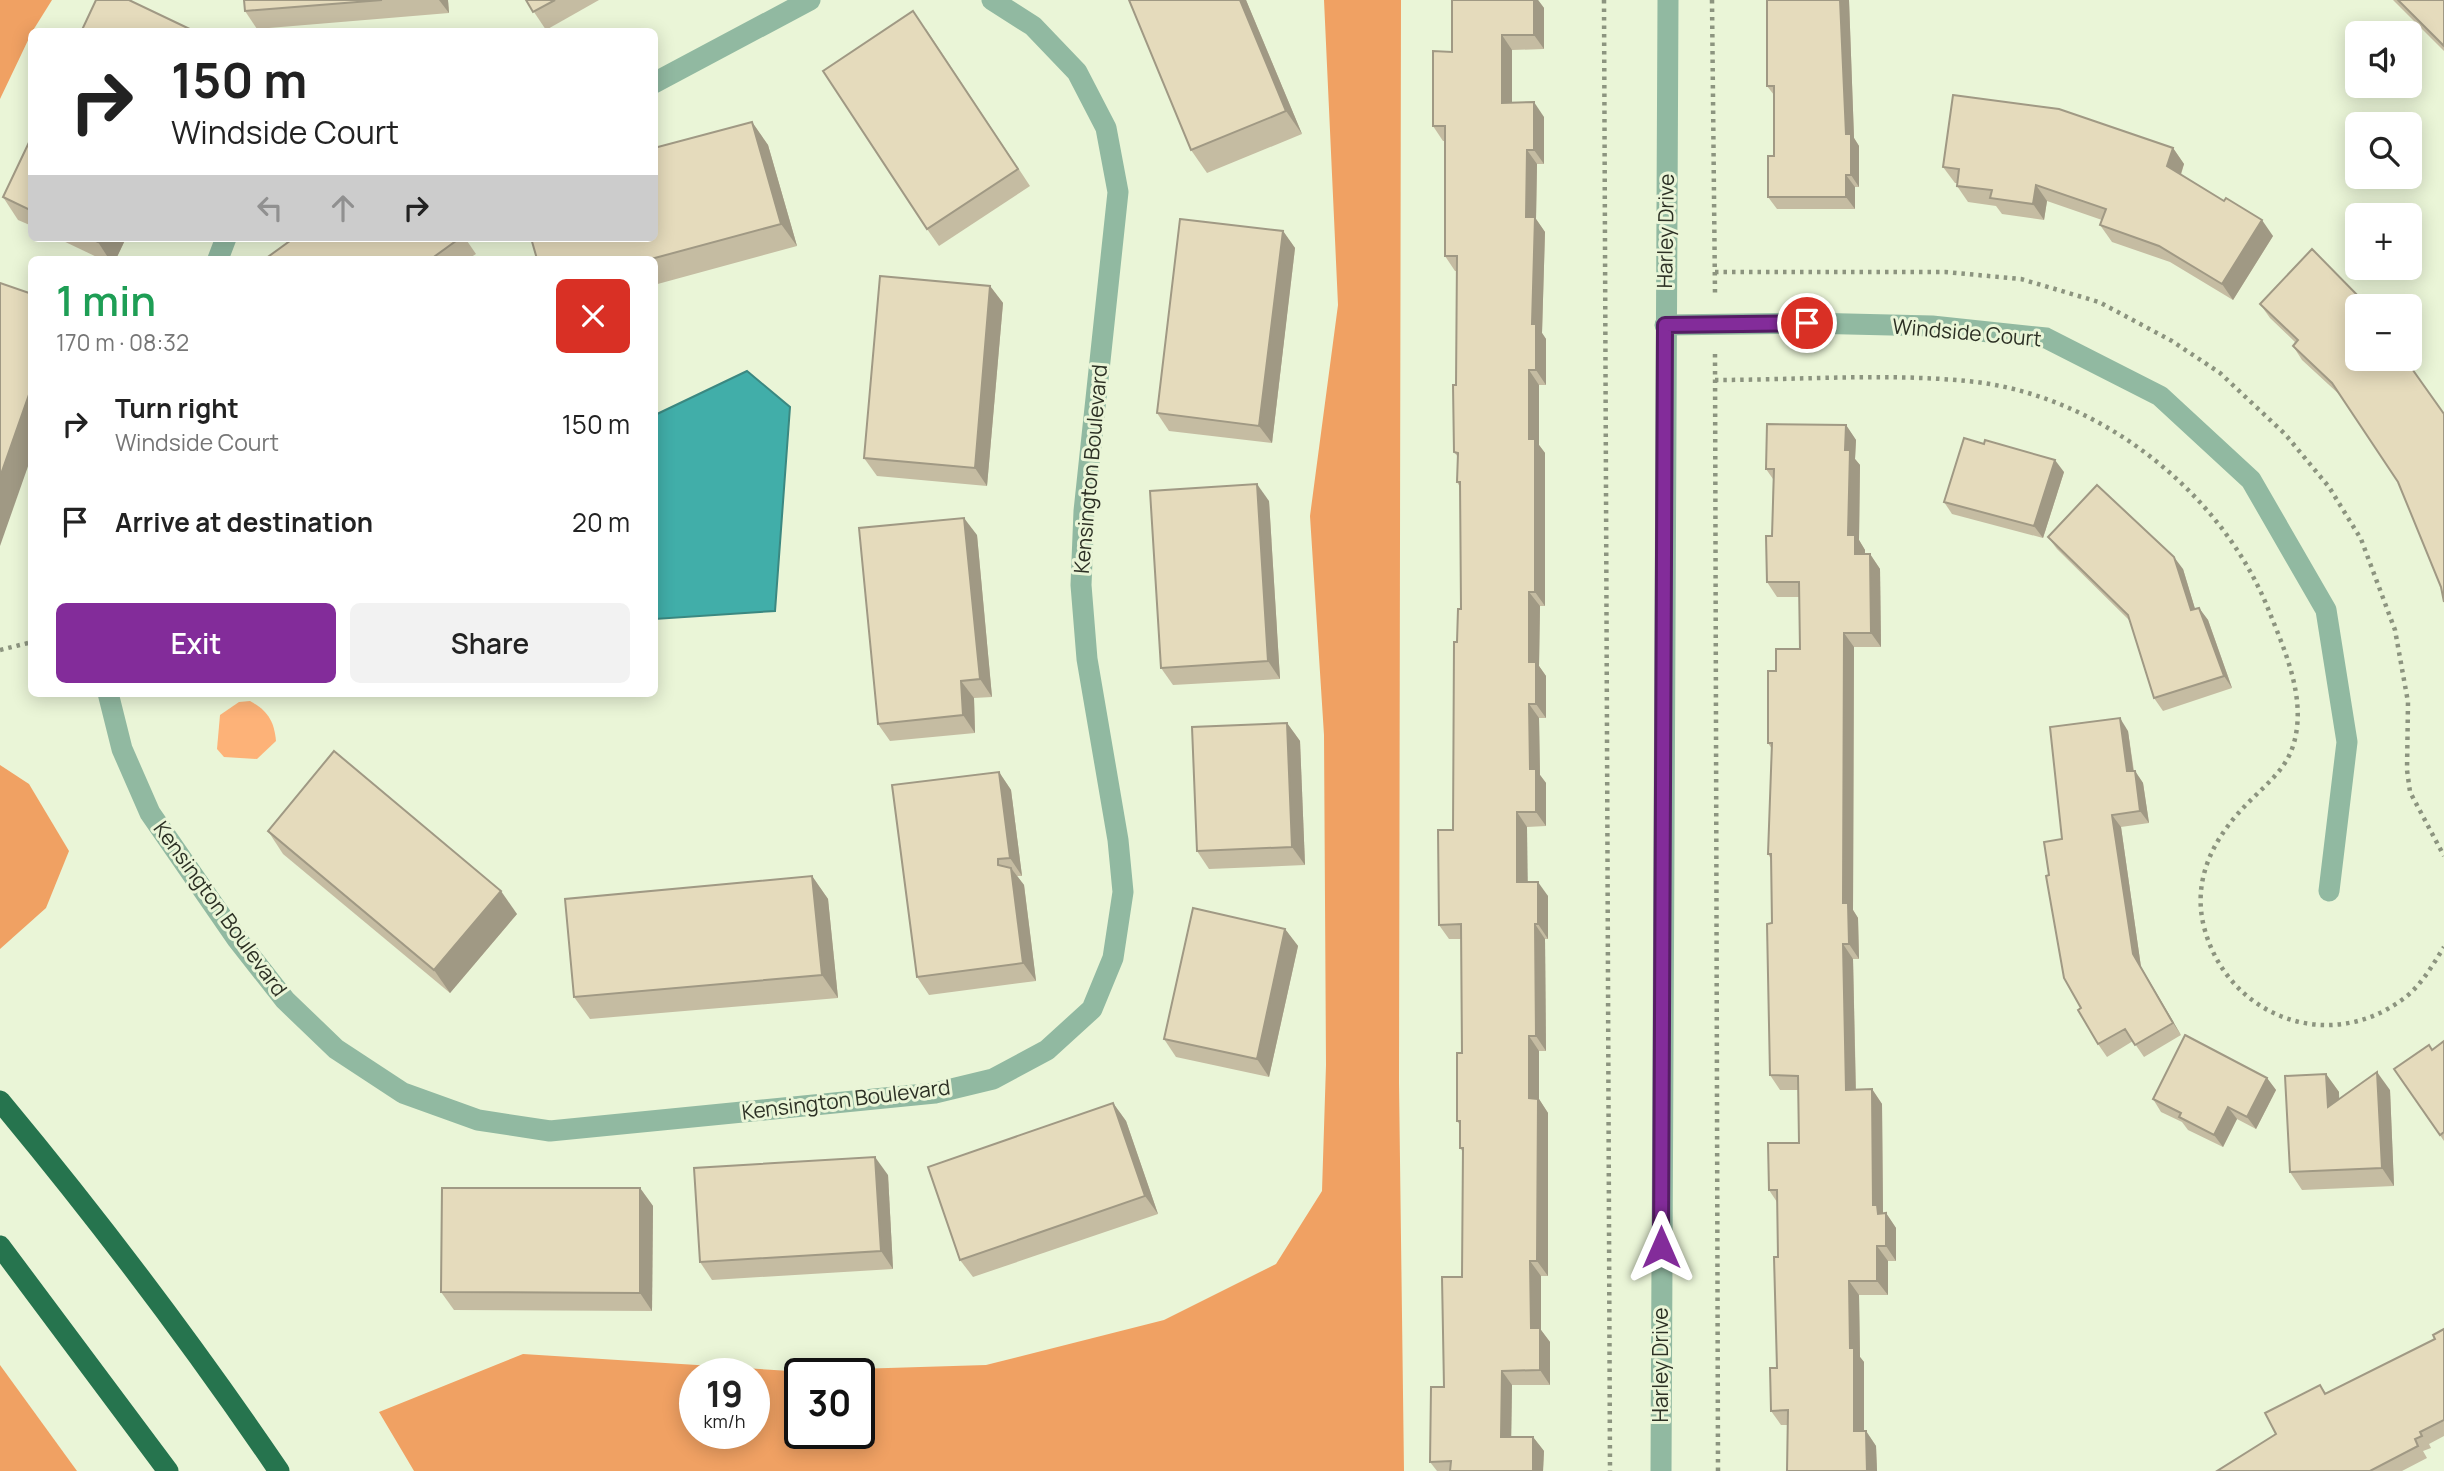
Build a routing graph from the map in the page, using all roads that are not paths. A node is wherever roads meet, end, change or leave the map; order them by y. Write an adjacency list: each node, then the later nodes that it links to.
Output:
1 (810, 0): 4 (street)
2 (992, 0): 6 (street, Kensington Boulevard)
3 (1668, 0): 5 (street, Harley Drive)
4 (658, 81)
5 (1665, 325): 7 (street, Windside Court); 12 (street, Harley Drive)
6 (109, 697)
7 (2329, 891)
8 (0, 1101): 11 (highway)
9 (0, 1246): 10 (highway)
10 (168, 1471)
11 (279, 1471)
12 (1661, 1471)

